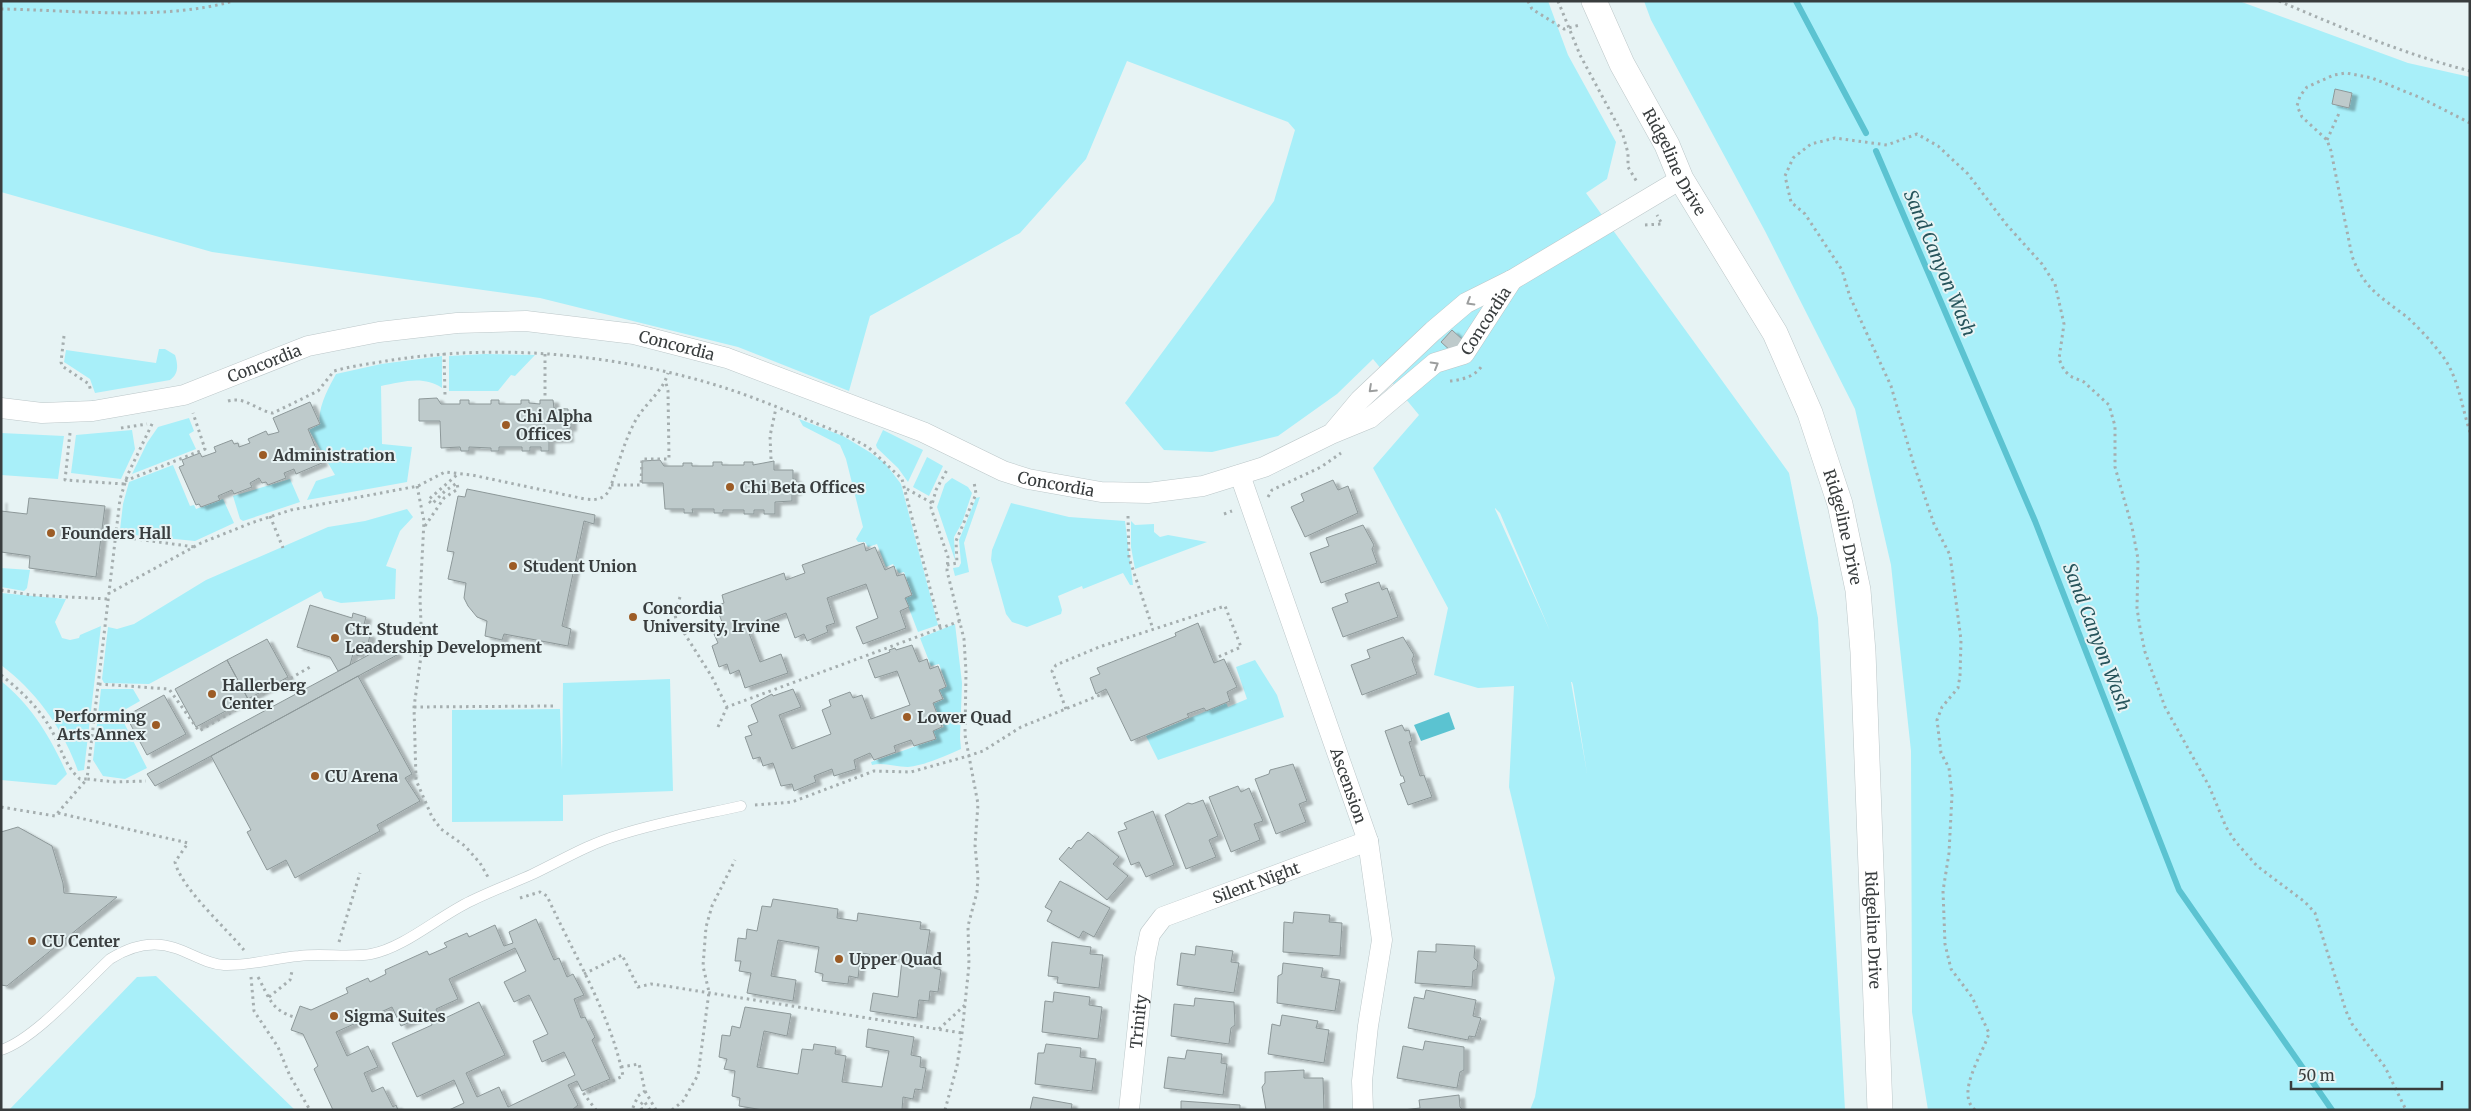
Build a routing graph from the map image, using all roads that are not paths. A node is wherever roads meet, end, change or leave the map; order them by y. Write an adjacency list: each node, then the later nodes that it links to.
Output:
1 (1597, 9): 2 (street, Ridgeline Drive)
2 (1681, 179): 3 (street, Concordia); 13 (street, Ridgeline Drive)
3 (1512, 280): 5 (street, Concordia, one-way to 5); 5 (street, Concordia, one-way to 3)
4 (1, 408): 6 (street, Concordia)
5 (1331, 434): 6 (street, Concordia)
6 (1240, 475): 8 (street, Ascension)
7 (741, 806): 10 (lane)
8 (1368, 840): 9 (street, Silent Night); 12 (street, Ascension)
9 (1150, 934): 11 (street, Trinity)
10 (1, 1050)
11 (1129, 1110)
12 (1363, 1110)
13 (1880, 1110)

